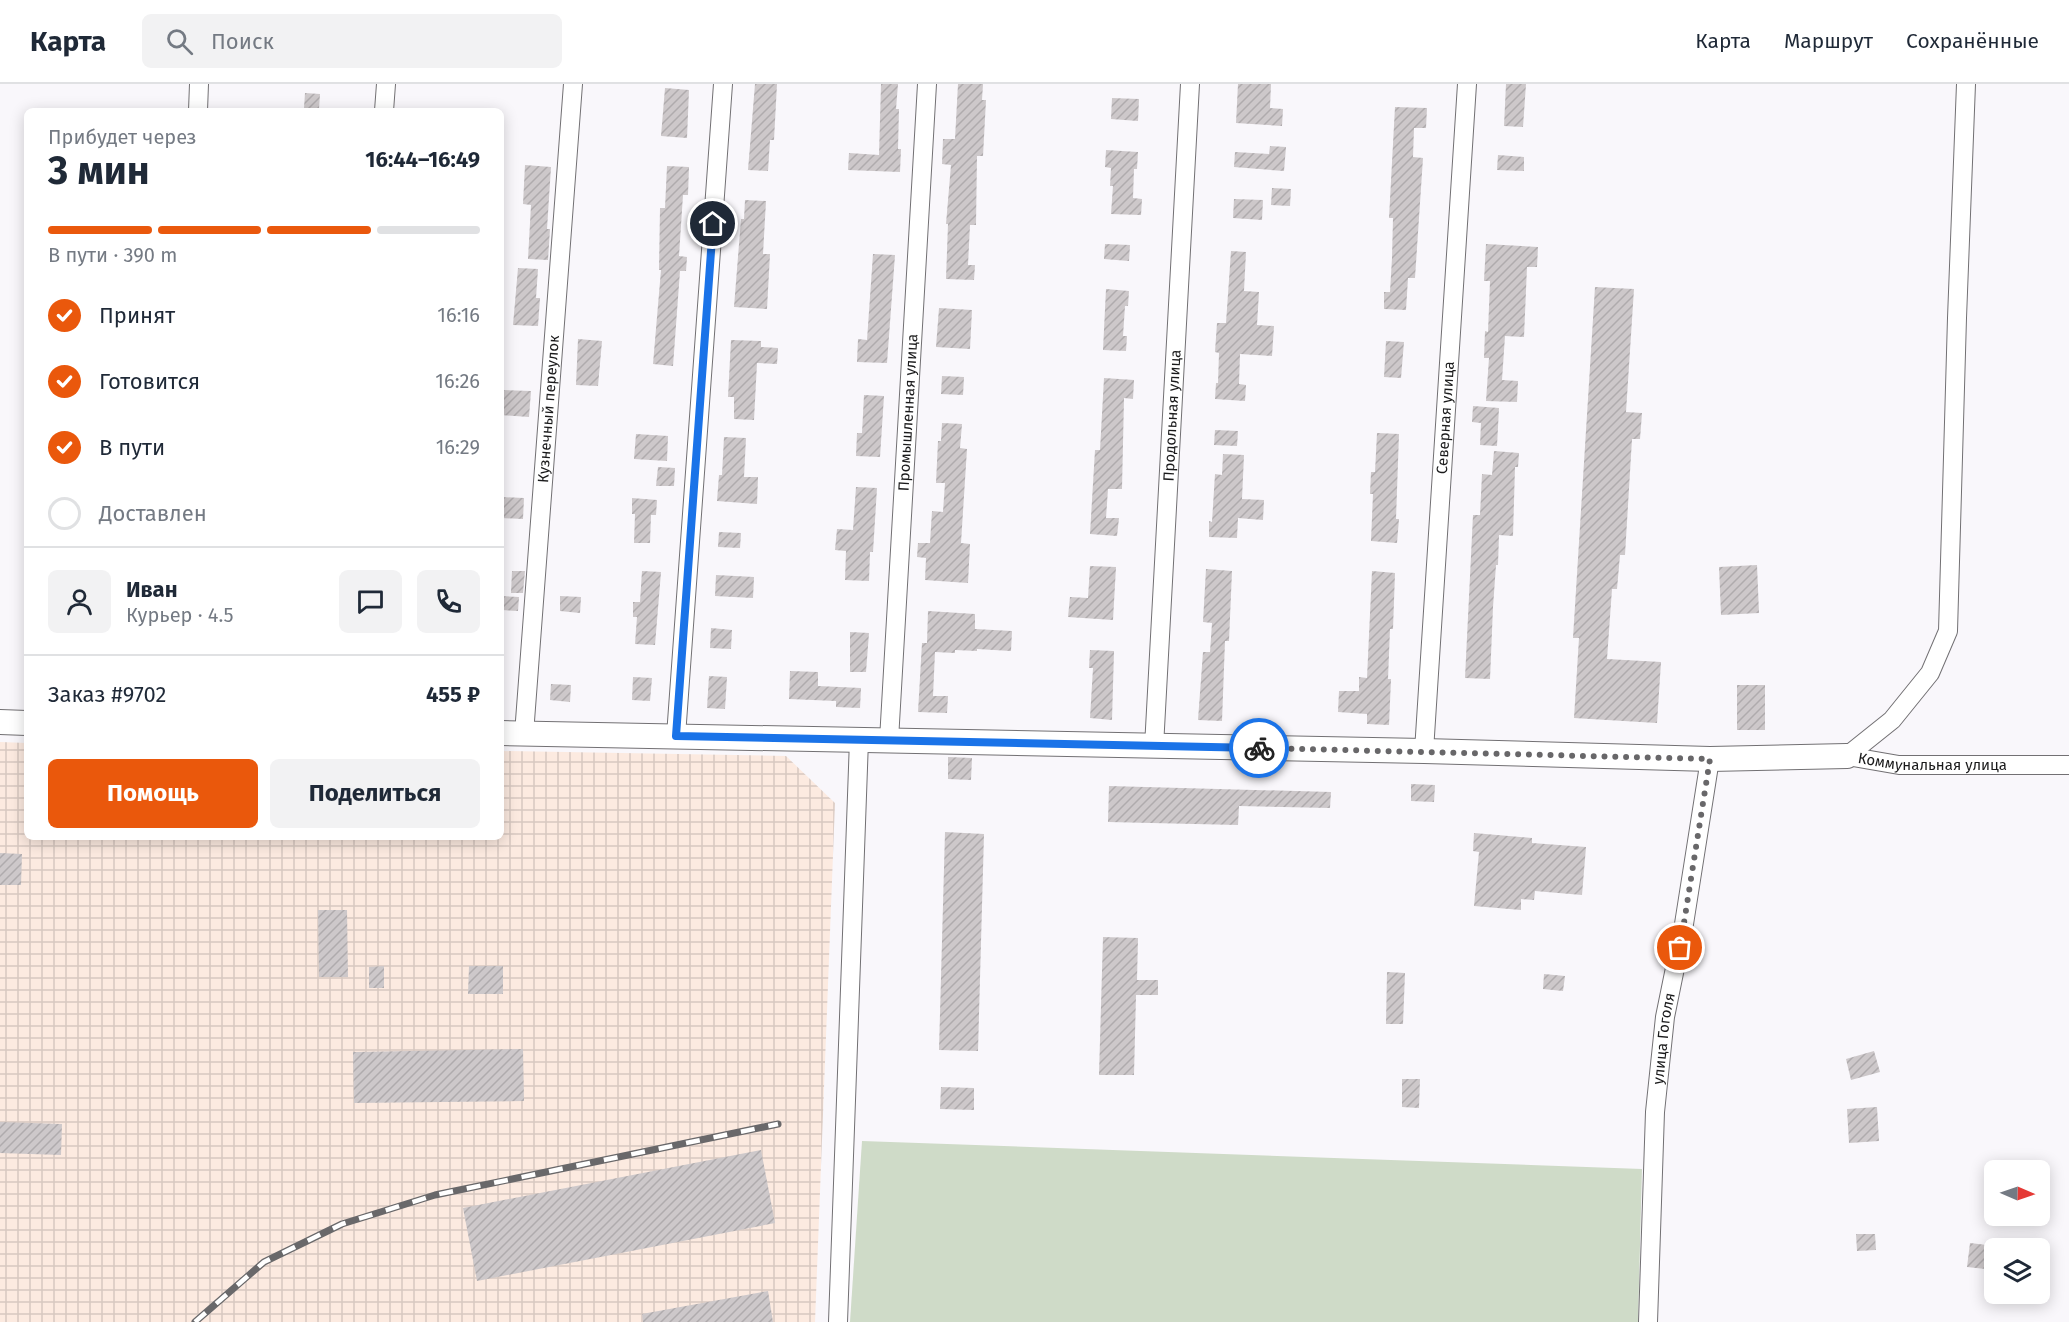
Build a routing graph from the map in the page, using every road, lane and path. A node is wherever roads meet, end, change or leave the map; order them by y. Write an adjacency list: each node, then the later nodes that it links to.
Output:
1 (199, 84): 9 (street)
2 (386, 84): 10 (street)
3 (573, 84): 13 (street, Кузнечный переулок)
4 (723, 84): 14 (street)
5 (927, 84): 16 (street, Промышленная улица)
6 (1190, 84): 17 (street, Продольная улица)
7 (1467, 84): 18 (street, Северная улица)
8 (1966, 84): 19 (street)
9 (198, 108)
10 (384, 108)
11 (0, 722): 12 (street)
12 (24, 723)
13 (512, 733): 14 (street, Коммунальная улица)
14 (676, 736): 15 (street, Коммунальная улица)
15 (859, 740): 16 (street, Коммунальная улица); 22 (street)
16 (889, 740): 17 (street, Коммунальная улица)
17 (1154, 747): 18 (street, Коммунальная улица)
18 (1424, 751): 20 (street, Коммунальная улица)
19 (1847, 756): 20 (street, Коммунальная улица); 21 (street, Коммунальная улица)
20 (1710, 759): 23 (street, улица Гоголя)
21 (2069, 765)
22 (838, 1322)
23 (1648, 1322)

